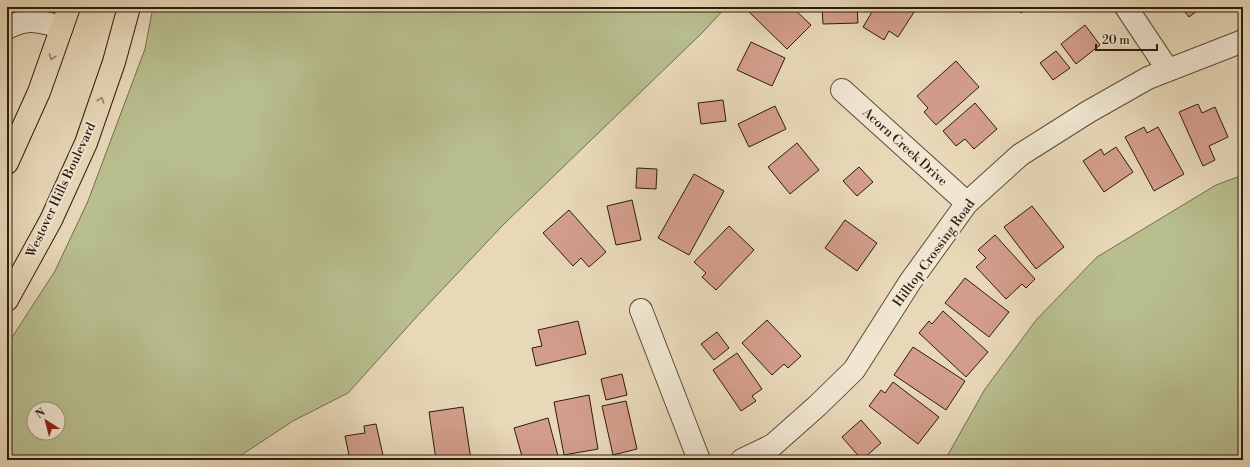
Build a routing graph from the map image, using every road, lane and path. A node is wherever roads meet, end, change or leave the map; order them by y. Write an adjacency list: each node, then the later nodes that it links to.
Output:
1 (129, 7): 10 (main road, Westover Hills Boulevard, one-way to 1)
2 (1126, 7): 6 (street)
3 (66, 17): 4 (street); 8 (main road, one-way to 8)
4 (7, 28)
5 (1243, 41): 6 (street, Hilltop Crossing Road)
6 (1168, 70): 9 (street, Hilltop Crossing Road)
7 (842, 90): 9 (street, Acorn Creek Drive)
8 (7, 163)
9 (967, 203): 13 (street, Hilltop Crossing Road)
10 (7, 300)
11 (641, 310): 12 (street)
12 (699, 460)
13 (742, 460)

